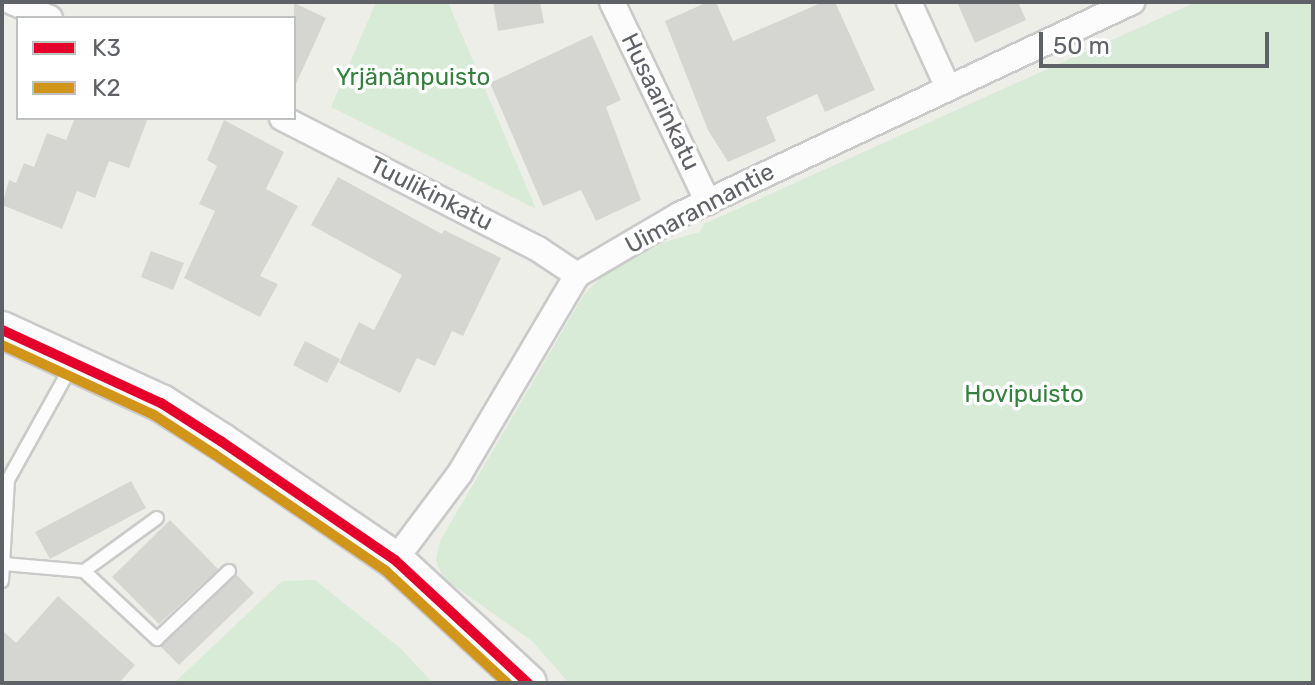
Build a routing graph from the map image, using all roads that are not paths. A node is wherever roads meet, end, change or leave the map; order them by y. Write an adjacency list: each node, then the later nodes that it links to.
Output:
1 (12, 2): 5 (street)
2 (612, 2): 8 (street, Husaarinkatu)
3 (909, 2): 6 (street)
4 (1132, 2): 6 (street, Uimarannantie)
5 (45, 16)
6 (948, 88): 8 (street, Uimarannantie)
7 (286, 120): 9 (street, Tuulikinkatu)
8 (708, 202): 9 (street, Uimarannantie)
9 (577, 275): 13 (street)
10 (2, 330): 11 (street)
11 (74, 360): 13 (street); 14 (lane)
12 (157, 518): 15 (lane)
13 (395, 560): 18 (street)
14 (4, 564): 15 (lane); 17 (lane)
15 (84, 571): 16 (lane)
16 (229, 571)
17 (2, 581)
18 (528, 683)

